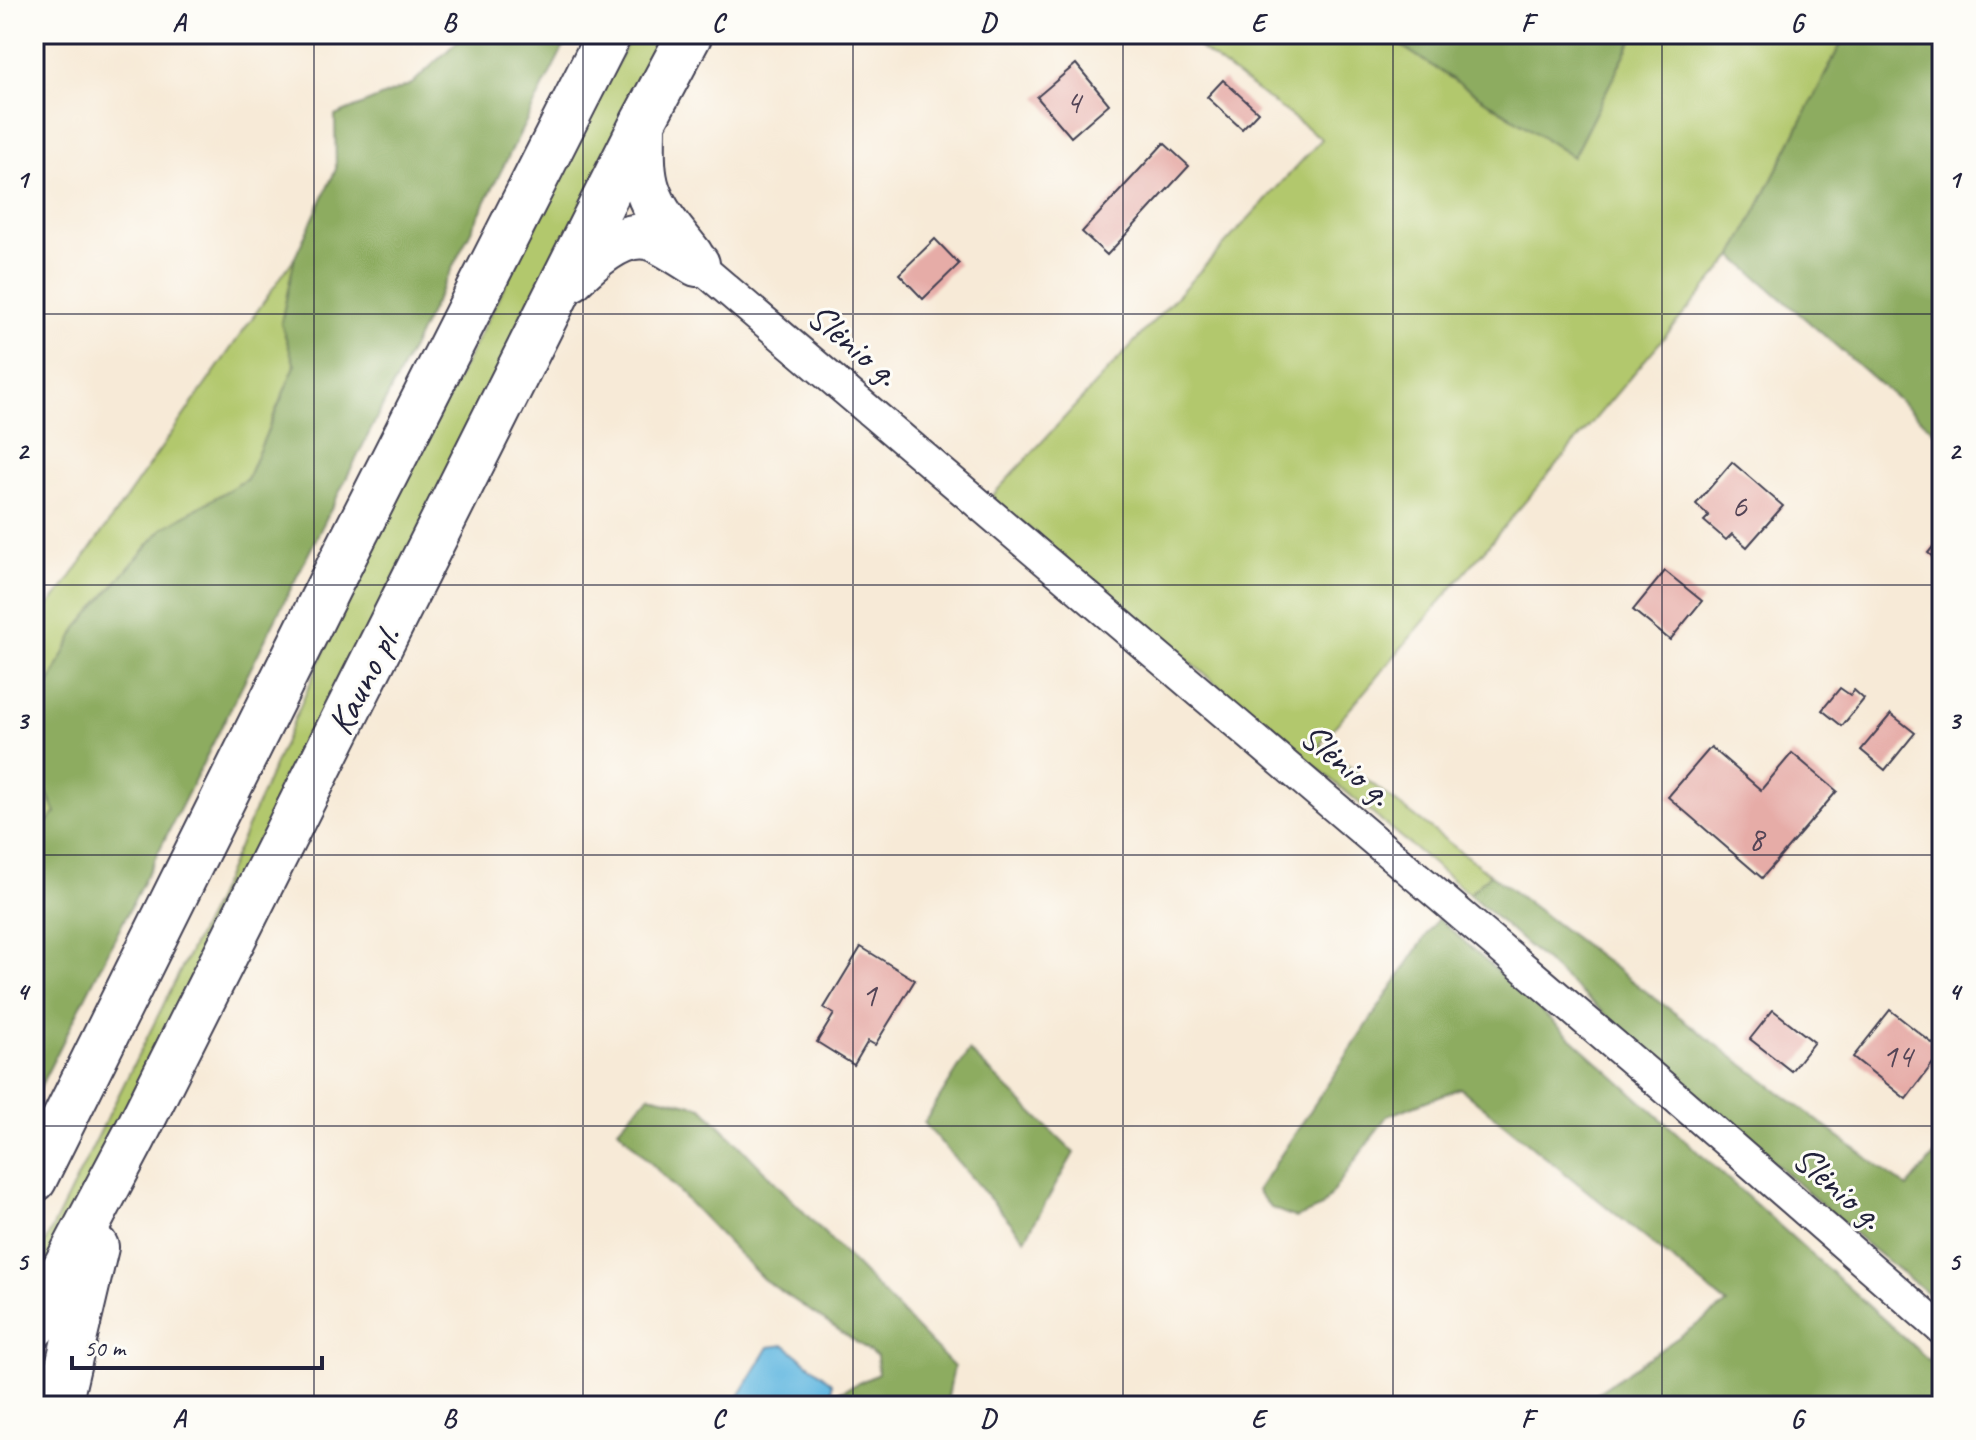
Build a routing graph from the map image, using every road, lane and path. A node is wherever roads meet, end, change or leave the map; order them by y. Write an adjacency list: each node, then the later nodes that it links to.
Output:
1 (609, 34): 7 (highway, Kauno pl.)
2 (690, 34): 3 (highway, Kauno pl.)
3 (643, 122): 4 (highway); 5 (highway, Kauno pl.)
4 (697, 264): 5 (highway); 9 (street, Slėnio g.)
5 (561, 289): 6 (highway, Kauno pl.)
6 (134, 1137): 8 (highway, Kauno pl.); 10 (highway)
7 (34, 1180)
8 (34, 1326)
9 (1942, 1330)
10 (46, 1406)

